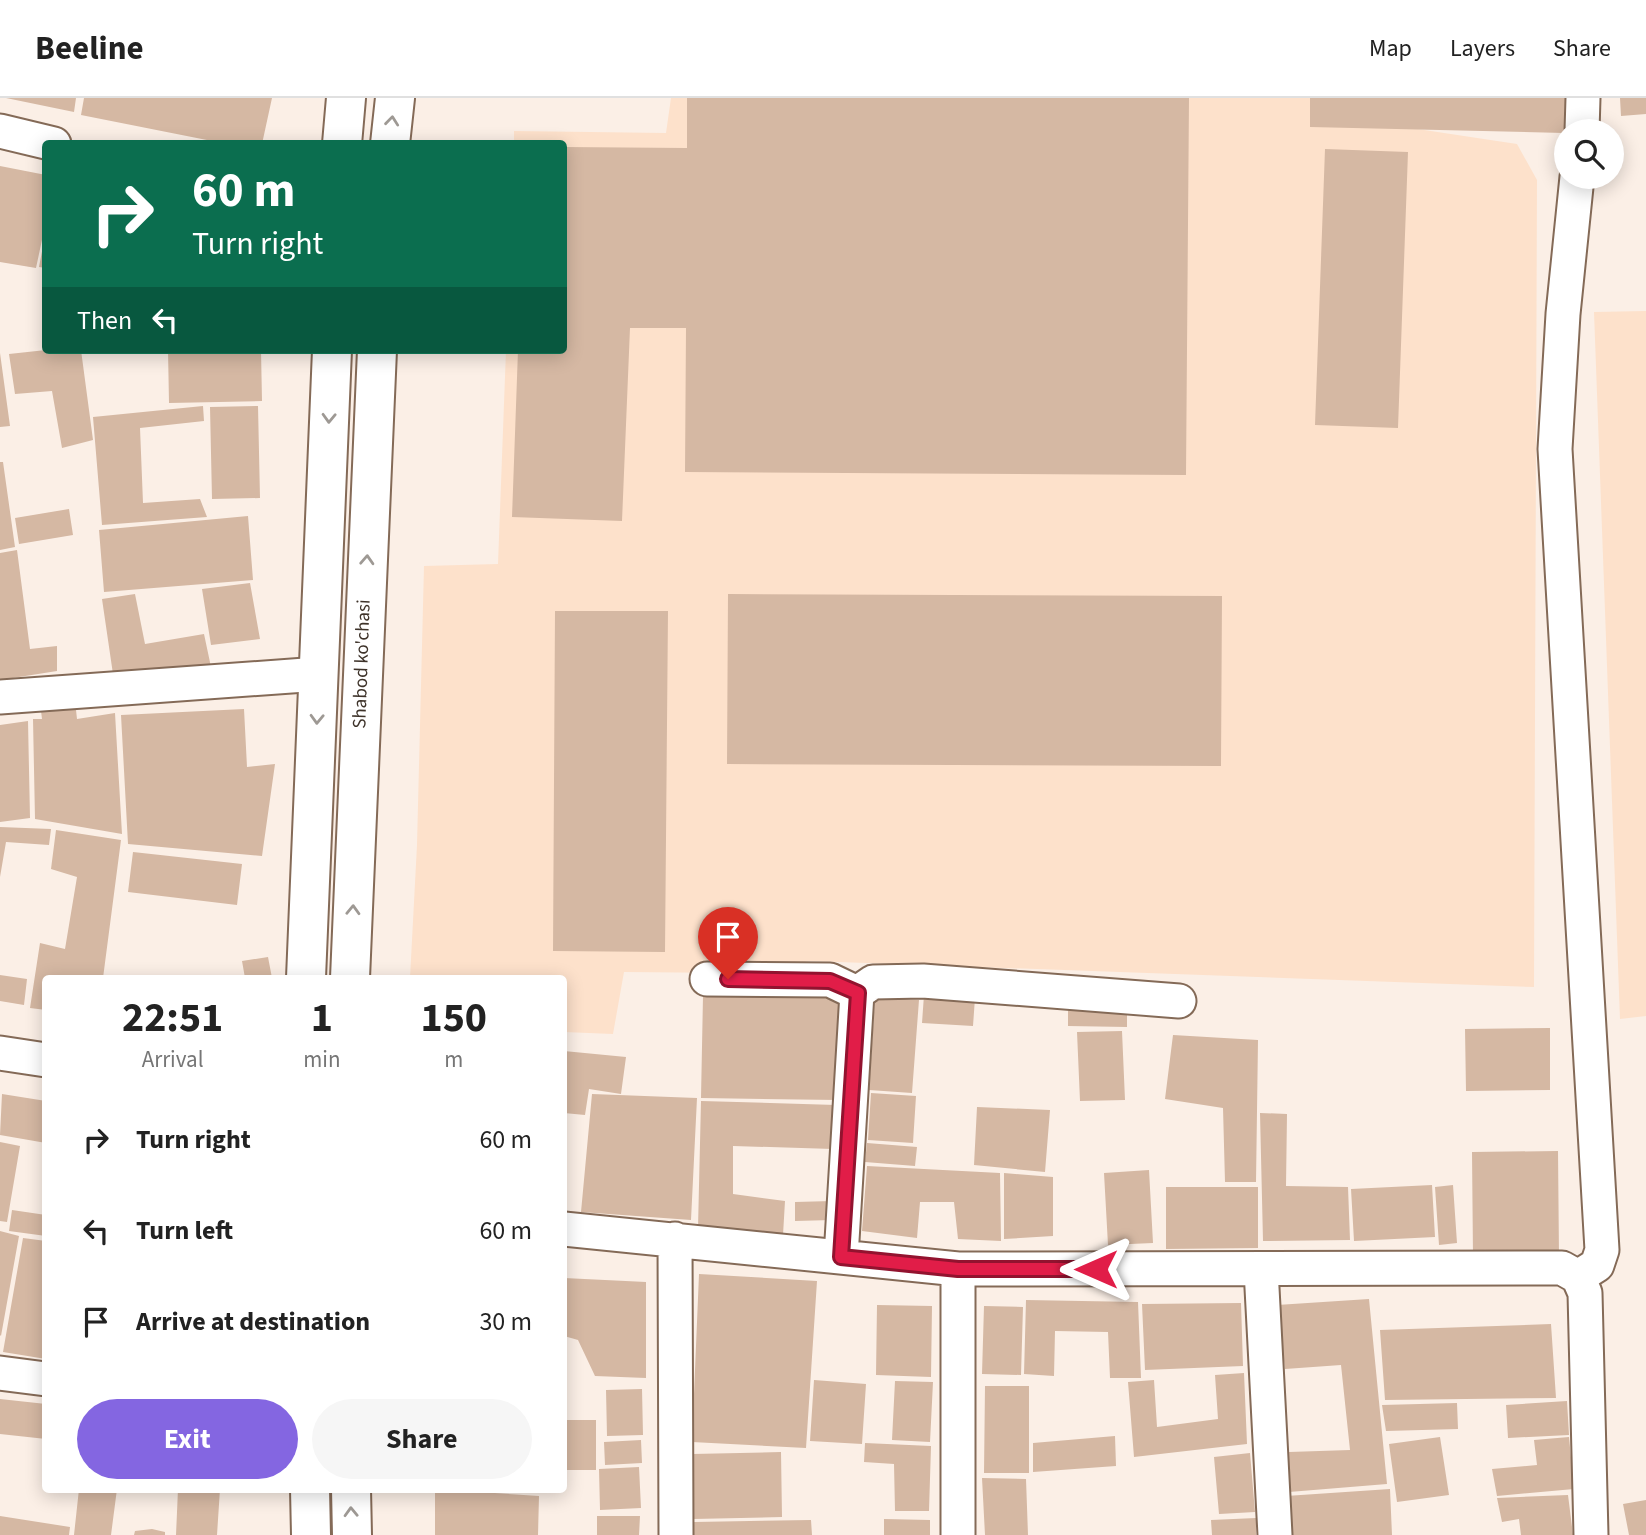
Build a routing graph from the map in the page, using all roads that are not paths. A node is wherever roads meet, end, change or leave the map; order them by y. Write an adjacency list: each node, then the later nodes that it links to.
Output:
1 (346, 98): 6 (main road)
2 (395, 98): 7 (main road, one-way to 2)
3 (1583, 98): 4 (street)
4 (1582, 119)
5 (0, 131): 8 (street)
6 (342, 140)
7 (390, 140)
8 (42, 141)
9 (1576, 189): 26 (street)
10 (332, 354): 12 (main road, one-way to 12)
11 (377, 354): 15 (main road, Shabod ko'chasi, one-way to 11)
12 (319, 674): 13 (street); 14 (main road, one-way to 14)
13 (0, 697)
14 (306, 975)
15 (351, 975)
16 (707, 979): 17 (street)
17 (858, 993): 18 (street); 23 (street)
18 (1179, 1001)
19 (0, 1053): 20 (street)
20 (42, 1059)
21 (567, 1229): 22 (street)
22 (675, 1239): 23 (street); 33 (street)
23 (841, 1257): 24 (street)
24 (958, 1269): 25 (street); 34 (street)
25 (1261, 1269): 26 (street); 35 (street)
26 (1578, 1277): 36 (street)
27 (0, 1373): 28 (street)
28 (42, 1378)
29 (310, 1493): 31 (main road)
30 (351, 1493): 32 (main road, one-way to 30)
31 (311, 1535)
32 (352, 1535)
33 (676, 1535)
34 (958, 1535)
35 (1275, 1535)
36 (1591, 1535)

